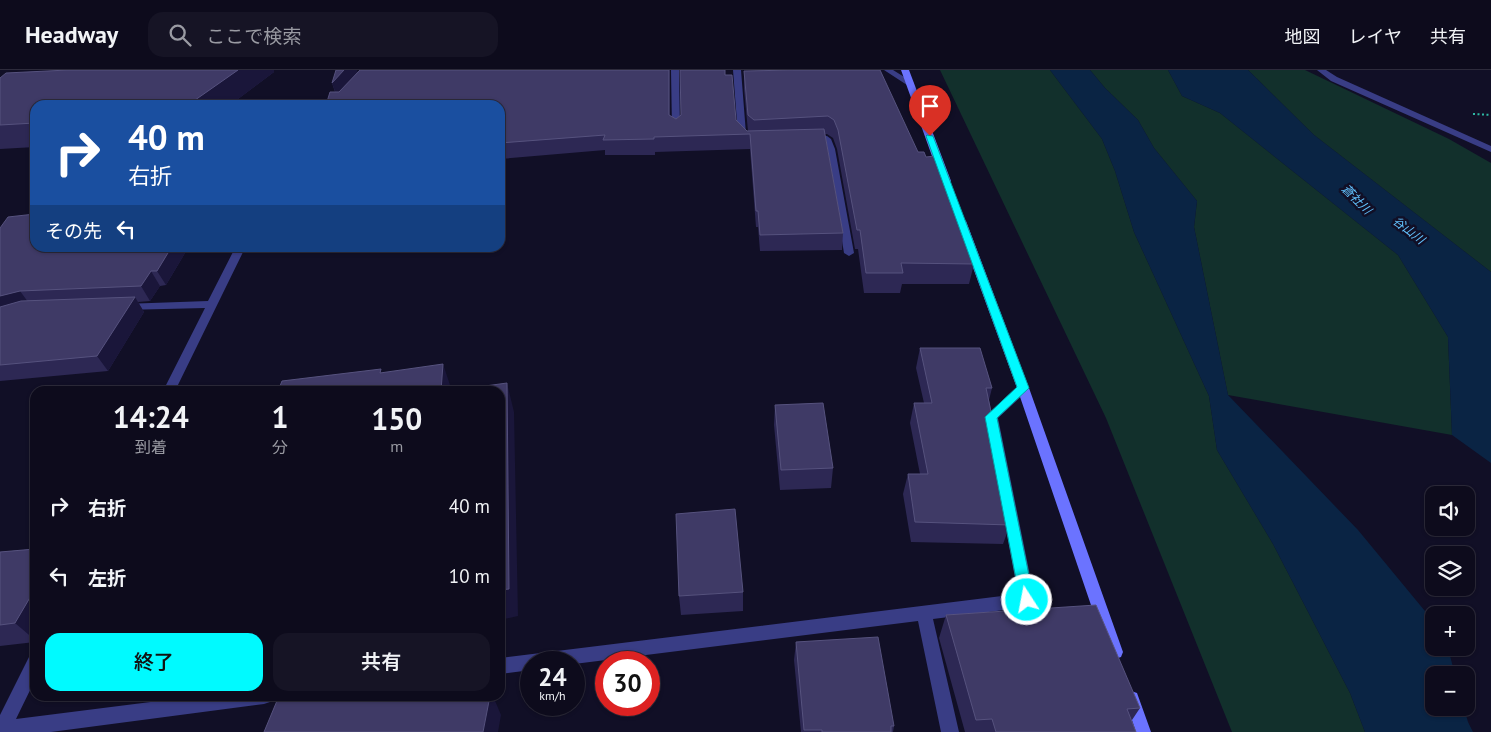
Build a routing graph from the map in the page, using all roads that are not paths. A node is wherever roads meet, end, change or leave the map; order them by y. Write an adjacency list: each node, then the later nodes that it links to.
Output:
1 (675, 70): 7 (street)
2 (737, 70): 9 (street)
3 (888, 70): 6 (street)
4 (905, 70): 6 (street)
5 (1322, 70): 10 (street)
6 (910, 83): 11 (street)
7 (676, 130)
8 (798, 141): 14 (street)
9 (760, 143)
10 (1491, 149)
11 (951, 194)
12 (958, 212): 18 (street)
13 (238, 252): 15 (street)
14 (849, 253)
15 (212, 304): 16 (street); 17 (street)
16 (108, 308)
17 (171, 386)
18 (1023, 388): 19 (street); 21 (street)
19 (924, 612): 20 (street); 26 (street)
20 (505, 665)
21 (1120, 667)
22 (30, 672): 25 (street)
23 (1126, 686): 27 (street)
24 (226, 701): 25 (street)
25 (1, 731)
26 (950, 732)
27 (1142, 732)

